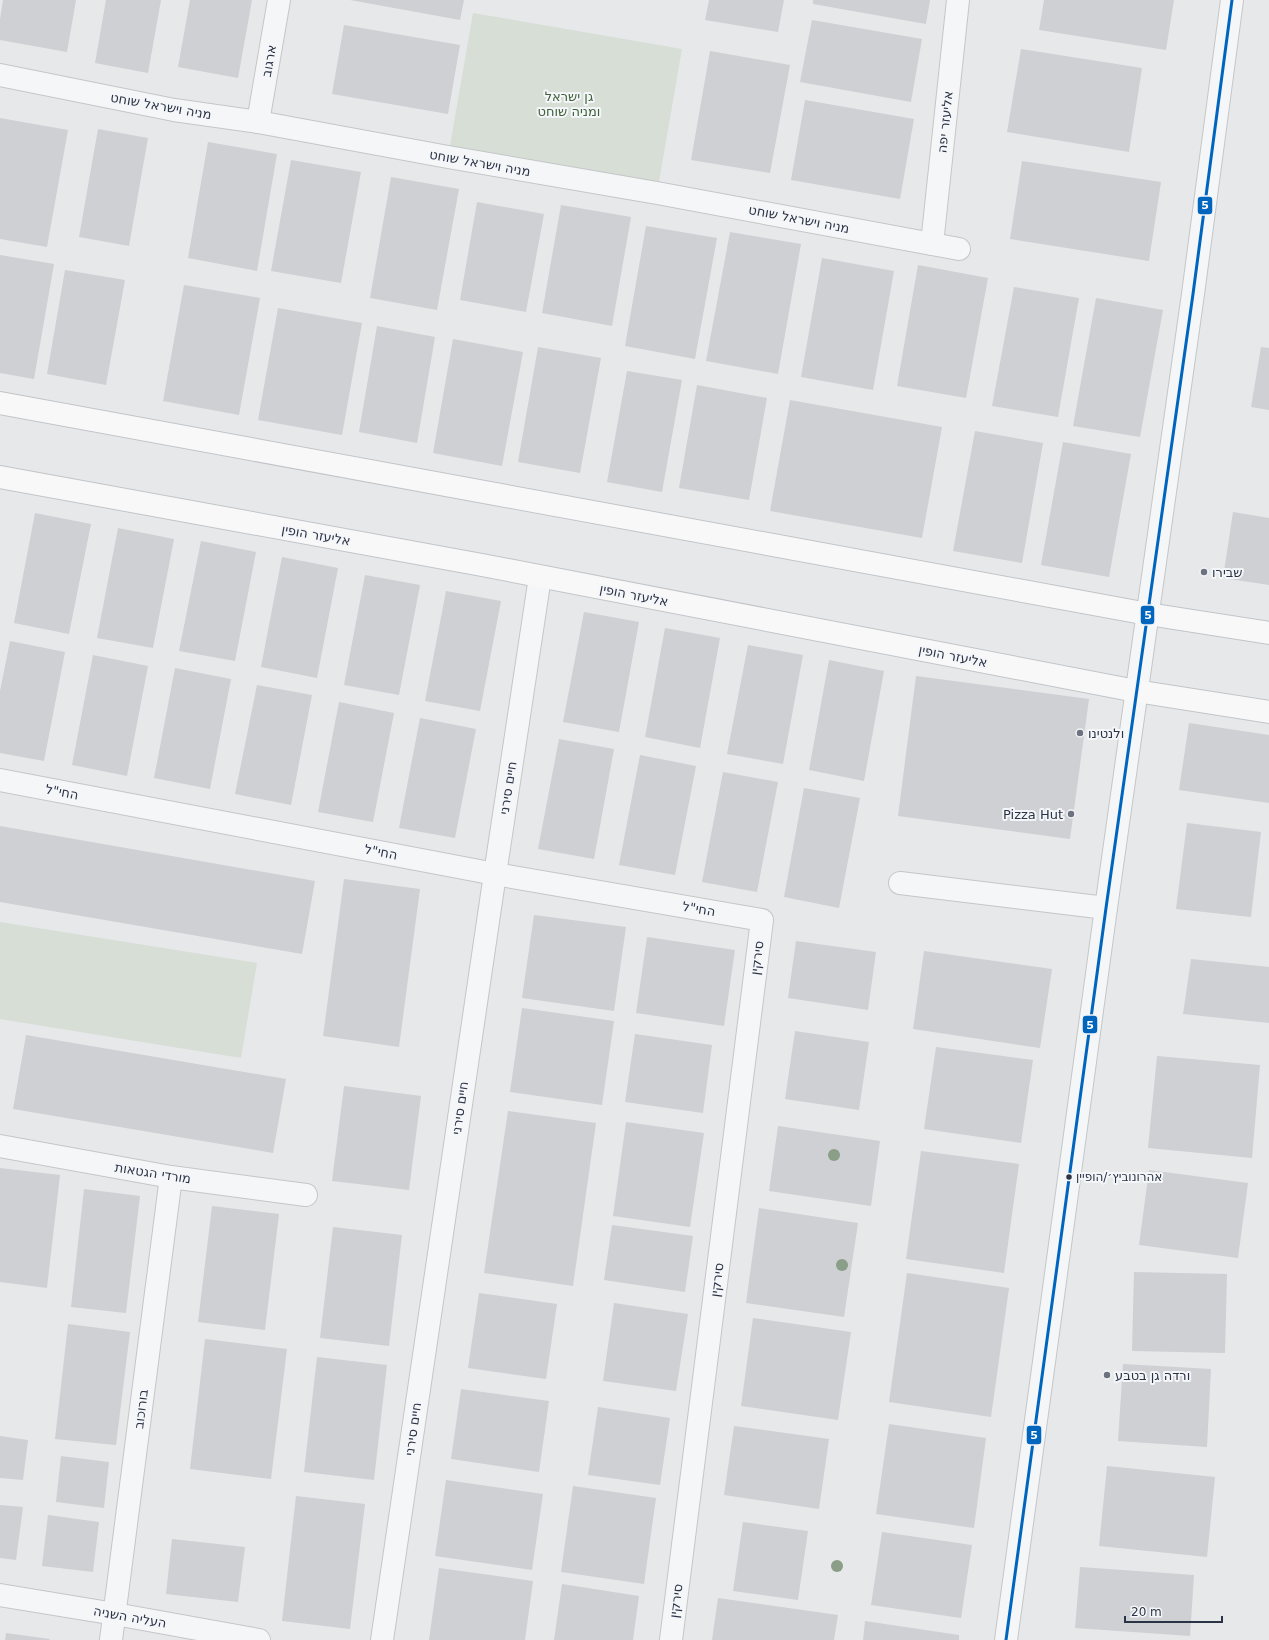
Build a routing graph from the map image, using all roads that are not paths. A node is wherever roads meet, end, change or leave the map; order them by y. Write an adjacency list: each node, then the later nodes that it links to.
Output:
1 (279, 0): 5 (street, ארגוב)
2 (958, 0): 6 (street, אליעזר יפה)
3 (1232, 0): 11 (street)
4 (0, 75): 5 (street, מניה וישראל שוחט)
5 (258, 122): 6 (street, מניה וישראל שוחט)
6 (932, 244): 7 (street, מניה וישראל שוחט)
7 (959, 249)
8 (0, 403): 11 (main road)
9 (0, 477): 10 (main road, אליעזר הופין)
10 (540, 577): 13 (main road, אליעזר הופין); 16 (street, חיים סירני)
11 (1148, 614): 12 (main road); 13 (street)
12 (1269, 633)
13 (1136, 691): 14 (main road, אליעזר הופין); 18 (street)
14 (1269, 712)
15 (0, 780): 16 (street, החי"ל)
16 (495, 874): 19 (street, החי"ל); 27 (street, חיים סירני)
17 (900, 883): 18 (street)
18 (1106, 908): 29 (street)
19 (762, 920): 28 (street, סירקין)
20 (0, 1146): 21 (street, מורדי הגטאות)
21 (171, 1177): 22 (street, מורדי הגטאות); 24 (street, בורוכוב)
22 (306, 1194)
23 (0, 1595): 24 (street, העליה השניה)
24 (115, 1614): 25 (street, בורוכוב); 26 (street, העליה השניה)
25 (111, 1640)
26 (260, 1640)
27 (382, 1640)
28 (672, 1640)
29 (1006, 1640)

